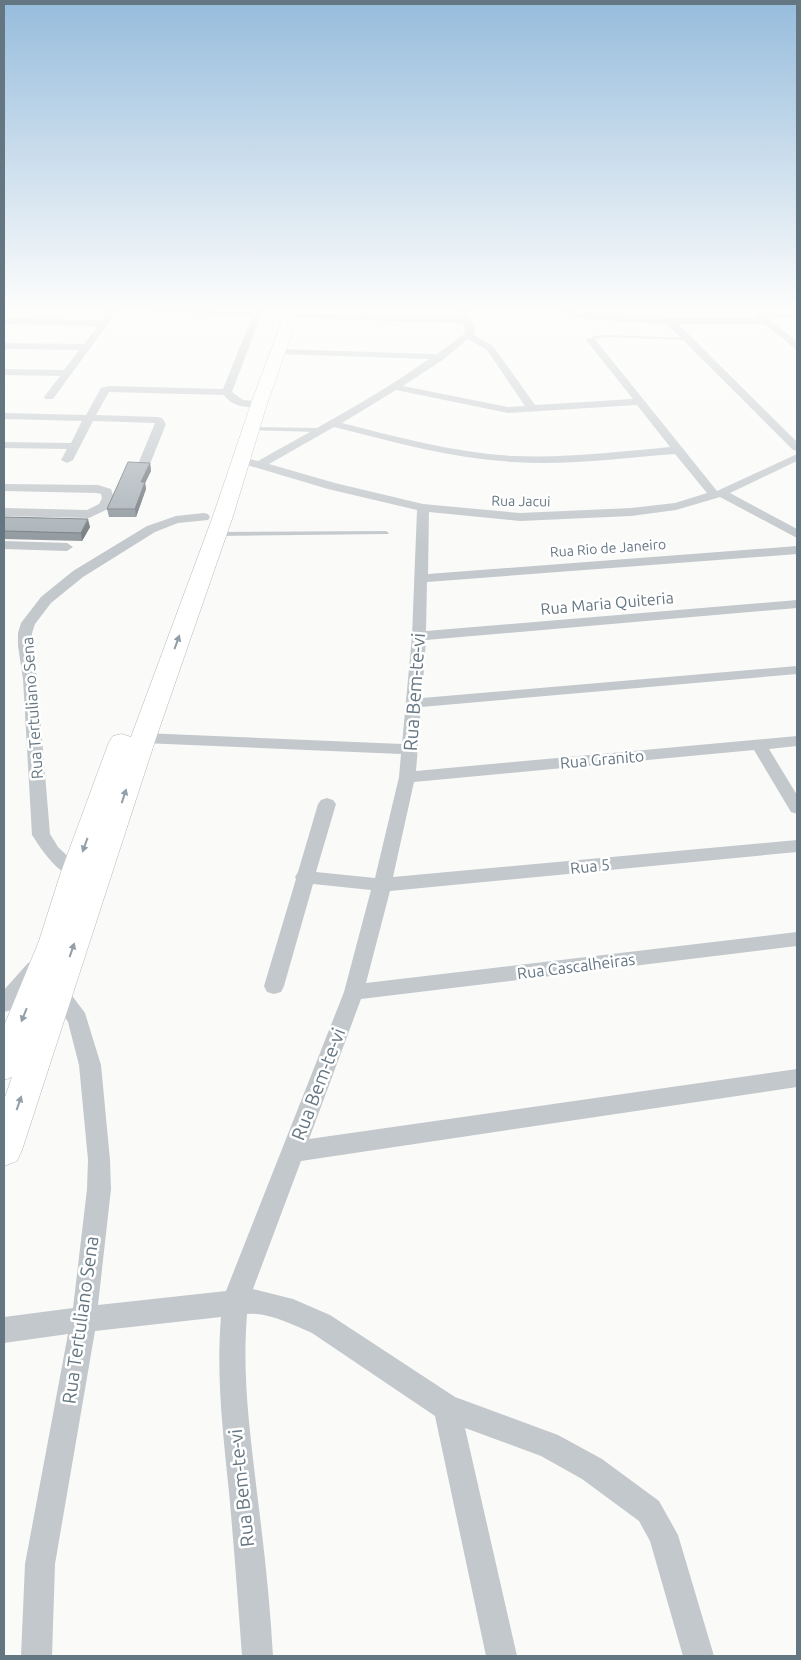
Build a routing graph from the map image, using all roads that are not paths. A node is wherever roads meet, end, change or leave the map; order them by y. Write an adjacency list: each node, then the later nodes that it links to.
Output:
1 (56, 387): 9 (street)
2 (246, 387): 10 (street)
3 (251, 387): 10 (highway)
4 (394, 387): 15 (street)
5 (396, 387): 12 (street)
6 (517, 387): 12 (street)
7 (628, 387): 11 (street)
8 (736, 387): 20 (street)
9 (49, 397)
10 (244, 397): 14 (street); 16 (highway); 32 (highway)
11 (639, 402): 12 (street); 21 (street)
12 (532, 409)
13 (4, 416): 14 (street)
14 (89, 418): 19 (street); 25 (street)
15 (330, 423): 17 (street); 21 (street)
16 (251, 429): 17 (lane); 24 (highway)
17 (318, 430): 24 (street)
18 (4, 445): 19 (street)
19 (73, 446): 23 (street)
20 (797, 448)
21 (677, 450): 29 (street)
22 (797, 457): 26 (street, Rua Jacui)
23 (66, 460)
24 (250, 462): 31 (street, Rua Jacui); 32 (highway)
25 (144, 464)
26 (781, 465): 27 (street); 29 (street, Rua Jacui)
27 (797, 474)
28 (4, 487): 30 (street)
29 (718, 494): 31 (street, Rua Jacui); 34 (street)
30 (14, 502): 30 (street)
31 (423, 508): 38 (street, Rua Bem-te-vi)
32 (210, 525): 33 (lane); 43 (highway, one-way to 32); 51 (highway, one-way to 51); 51 (street, Rua Tertuliano Sena)
33 (386, 534)
34 (797, 534)
35 (4, 545): 36 (street)
36 (67, 547)
37 (797, 550): 38 (street, Rua Rio de Janeiro)
38 (422, 578): 40 (street, Rua Bem-te-vi)
39 (797, 604): 40 (street, Rua Maria Quiteria)
40 (419, 636): 42 (street, Rua Bem-te-vi)
41 (797, 670): 42 (street)
42 (415, 702): 46 (street, Rua Bem-te-vi)
43 (143, 738): 46 (street); 57 (highway, one-way to 43)
44 (797, 741): 45 (street, Rua Granito)
45 (758, 744): 47 (street, Rua Granito); 49 (street)
46 (410, 749): 47 (street, Rua Bem-te-vi)
47 (407, 777): 53 (street, Rua Bem-te-vi)
48 (327, 804): 52 (street)
49 (797, 808)
50 (797, 846): 53 (street, Rua 5)
51 (75, 872): 55 (highway)
52 (304, 877): 53 (street, Rua 5); 56 (street)
53 (382, 885): 58 (street, Rua Bem-te-vi)
54 (797, 939): 58 (street, Rua Cascalheiras)
55 (54, 941): 59 (street); 60 (highway, one-way to 60)
56 (274, 986)
57 (58, 991): 62 (highway, one-way to 57); 65 (street, Rua Tertuliano Sena)
58 (354, 992): 63 (street, Rua Bem-te-vi)
59 (4, 1004)
60 (4, 1066)
61 (797, 1078): 63 (street)
62 (4, 1150)
63 (292, 1152): 64 (street, Rua Bem-te-vi)
64 (235, 1302): 65 (street); 67 (street); 69 (street, Rua Bem-te-vi)
65 (84, 1319): 66 (street); 68 (street, Rua Tertuliano Sena)
66 (4, 1330)
67 (447, 1408): 70 (street); 71 (street)
68 (36, 1656)
69 (258, 1656)
70 (501, 1656)
71 (698, 1656)

